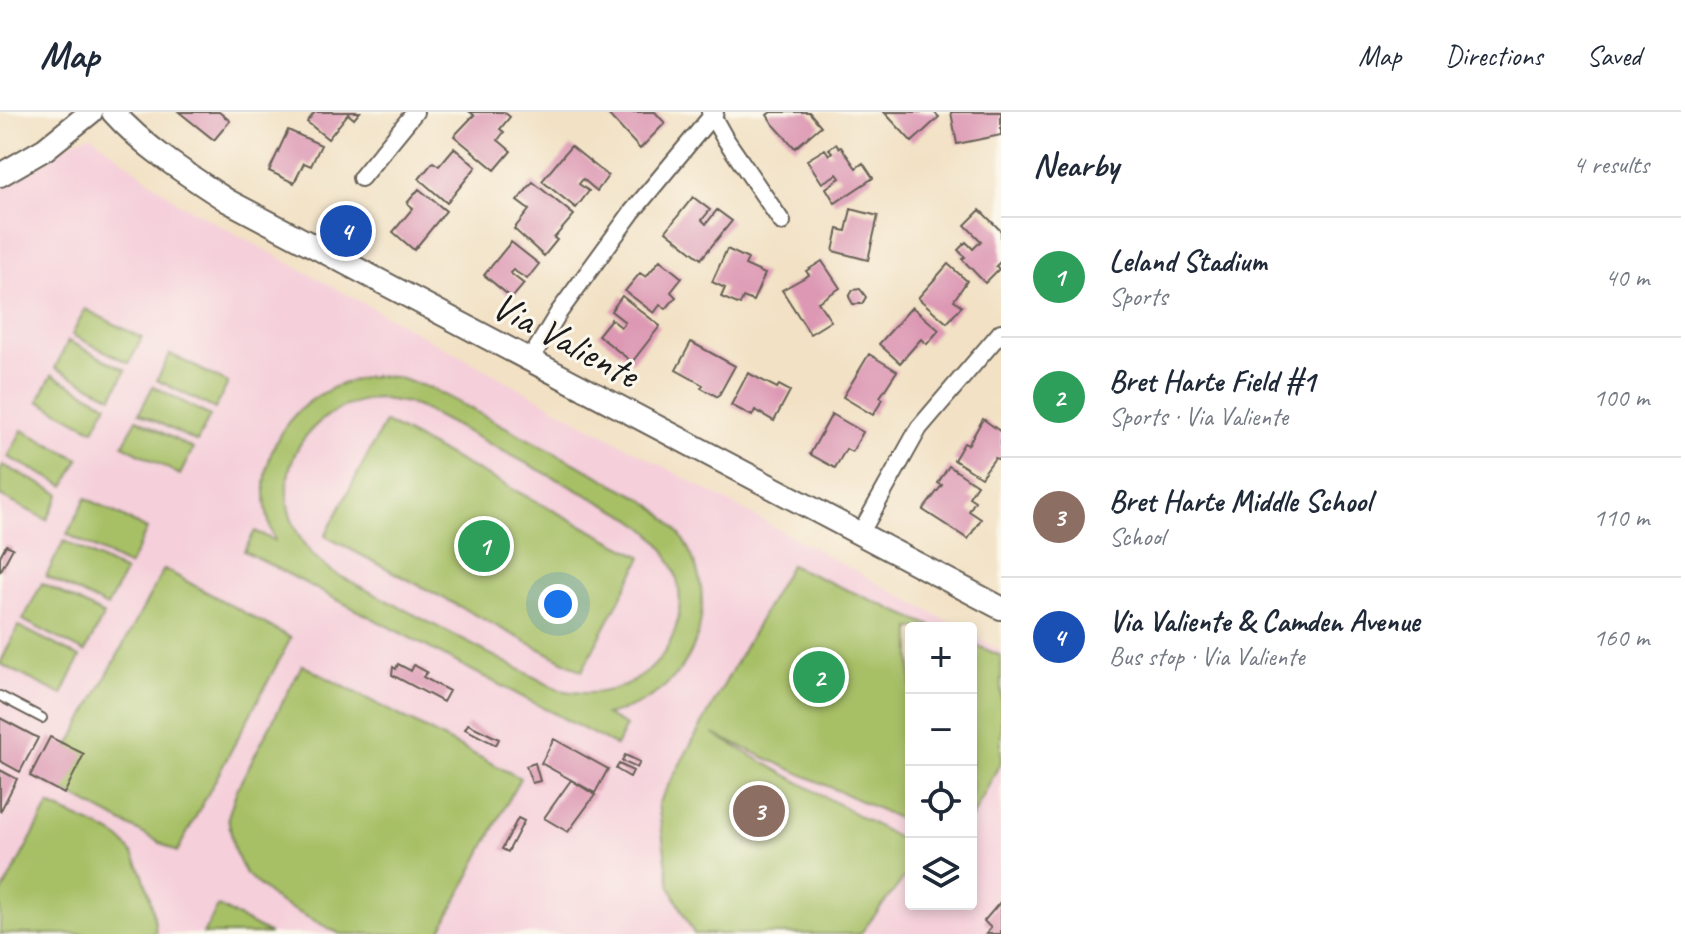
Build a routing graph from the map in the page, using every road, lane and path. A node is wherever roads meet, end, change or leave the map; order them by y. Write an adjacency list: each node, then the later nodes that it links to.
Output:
1 (91, 112): 5 (street)
2 (113, 112): 9 (street, Via Valiente)
3 (415, 112): 6 (street)
4 (712, 113): 7 (street); 9 (street)
5 (0, 175)
6 (361, 178)
7 (782, 222)
8 (1001, 332): 10 (street)
9 (530, 360): 10 (street, Via Valiente)
10 (860, 534): 11 (street, Via Valiente)
11 (1001, 608)
12 (0, 696): 13 (lane)
13 (42, 718)

